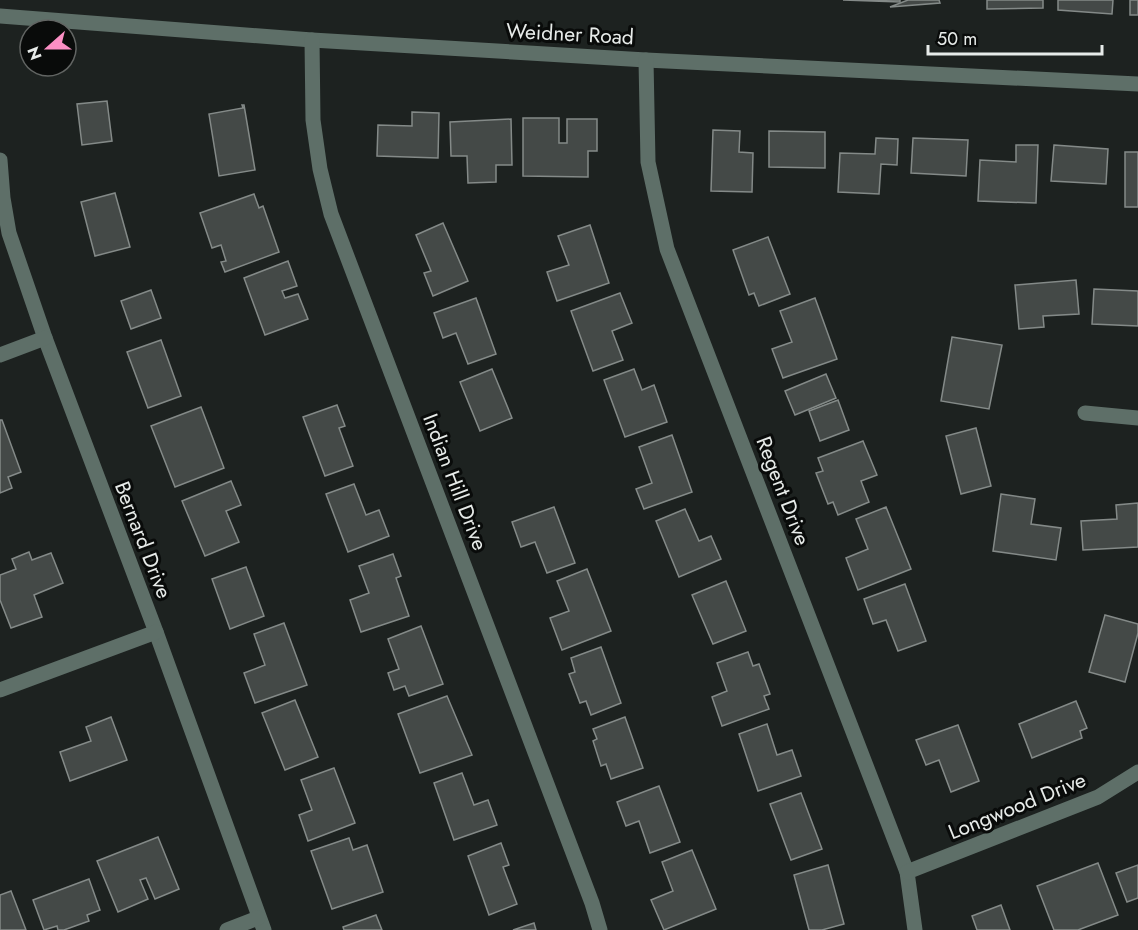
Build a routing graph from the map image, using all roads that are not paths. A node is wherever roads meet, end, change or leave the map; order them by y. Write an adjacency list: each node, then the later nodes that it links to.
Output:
1 (0, 16): 2 (street, Weidner Road)
2 (312, 40): 3 (street, Weidner Road); 16 (street, Indian Hill Drive)
3 (646, 60): 4 (street, Weidner Road); 13 (street, Regent Drive)
4 (1138, 84)
5 (0, 160): 6 (street, Bernard Drive)
6 (45, 338): 7 (street); 10 (street, Bernard Drive)
7 (0, 355)
8 (1085, 413): 9 (street)
9 (1138, 418)
10 (156, 632): 11 (street); 14 (street, Bernard Drive)
11 (0, 690)
12 (1138, 772): 13 (street, Longwood Drive)
13 (907, 872): 17 (street, Regent Drive)
14 (261, 924): 15 (street)
15 (227, 930)
16 (600, 930)
17 (915, 930)

